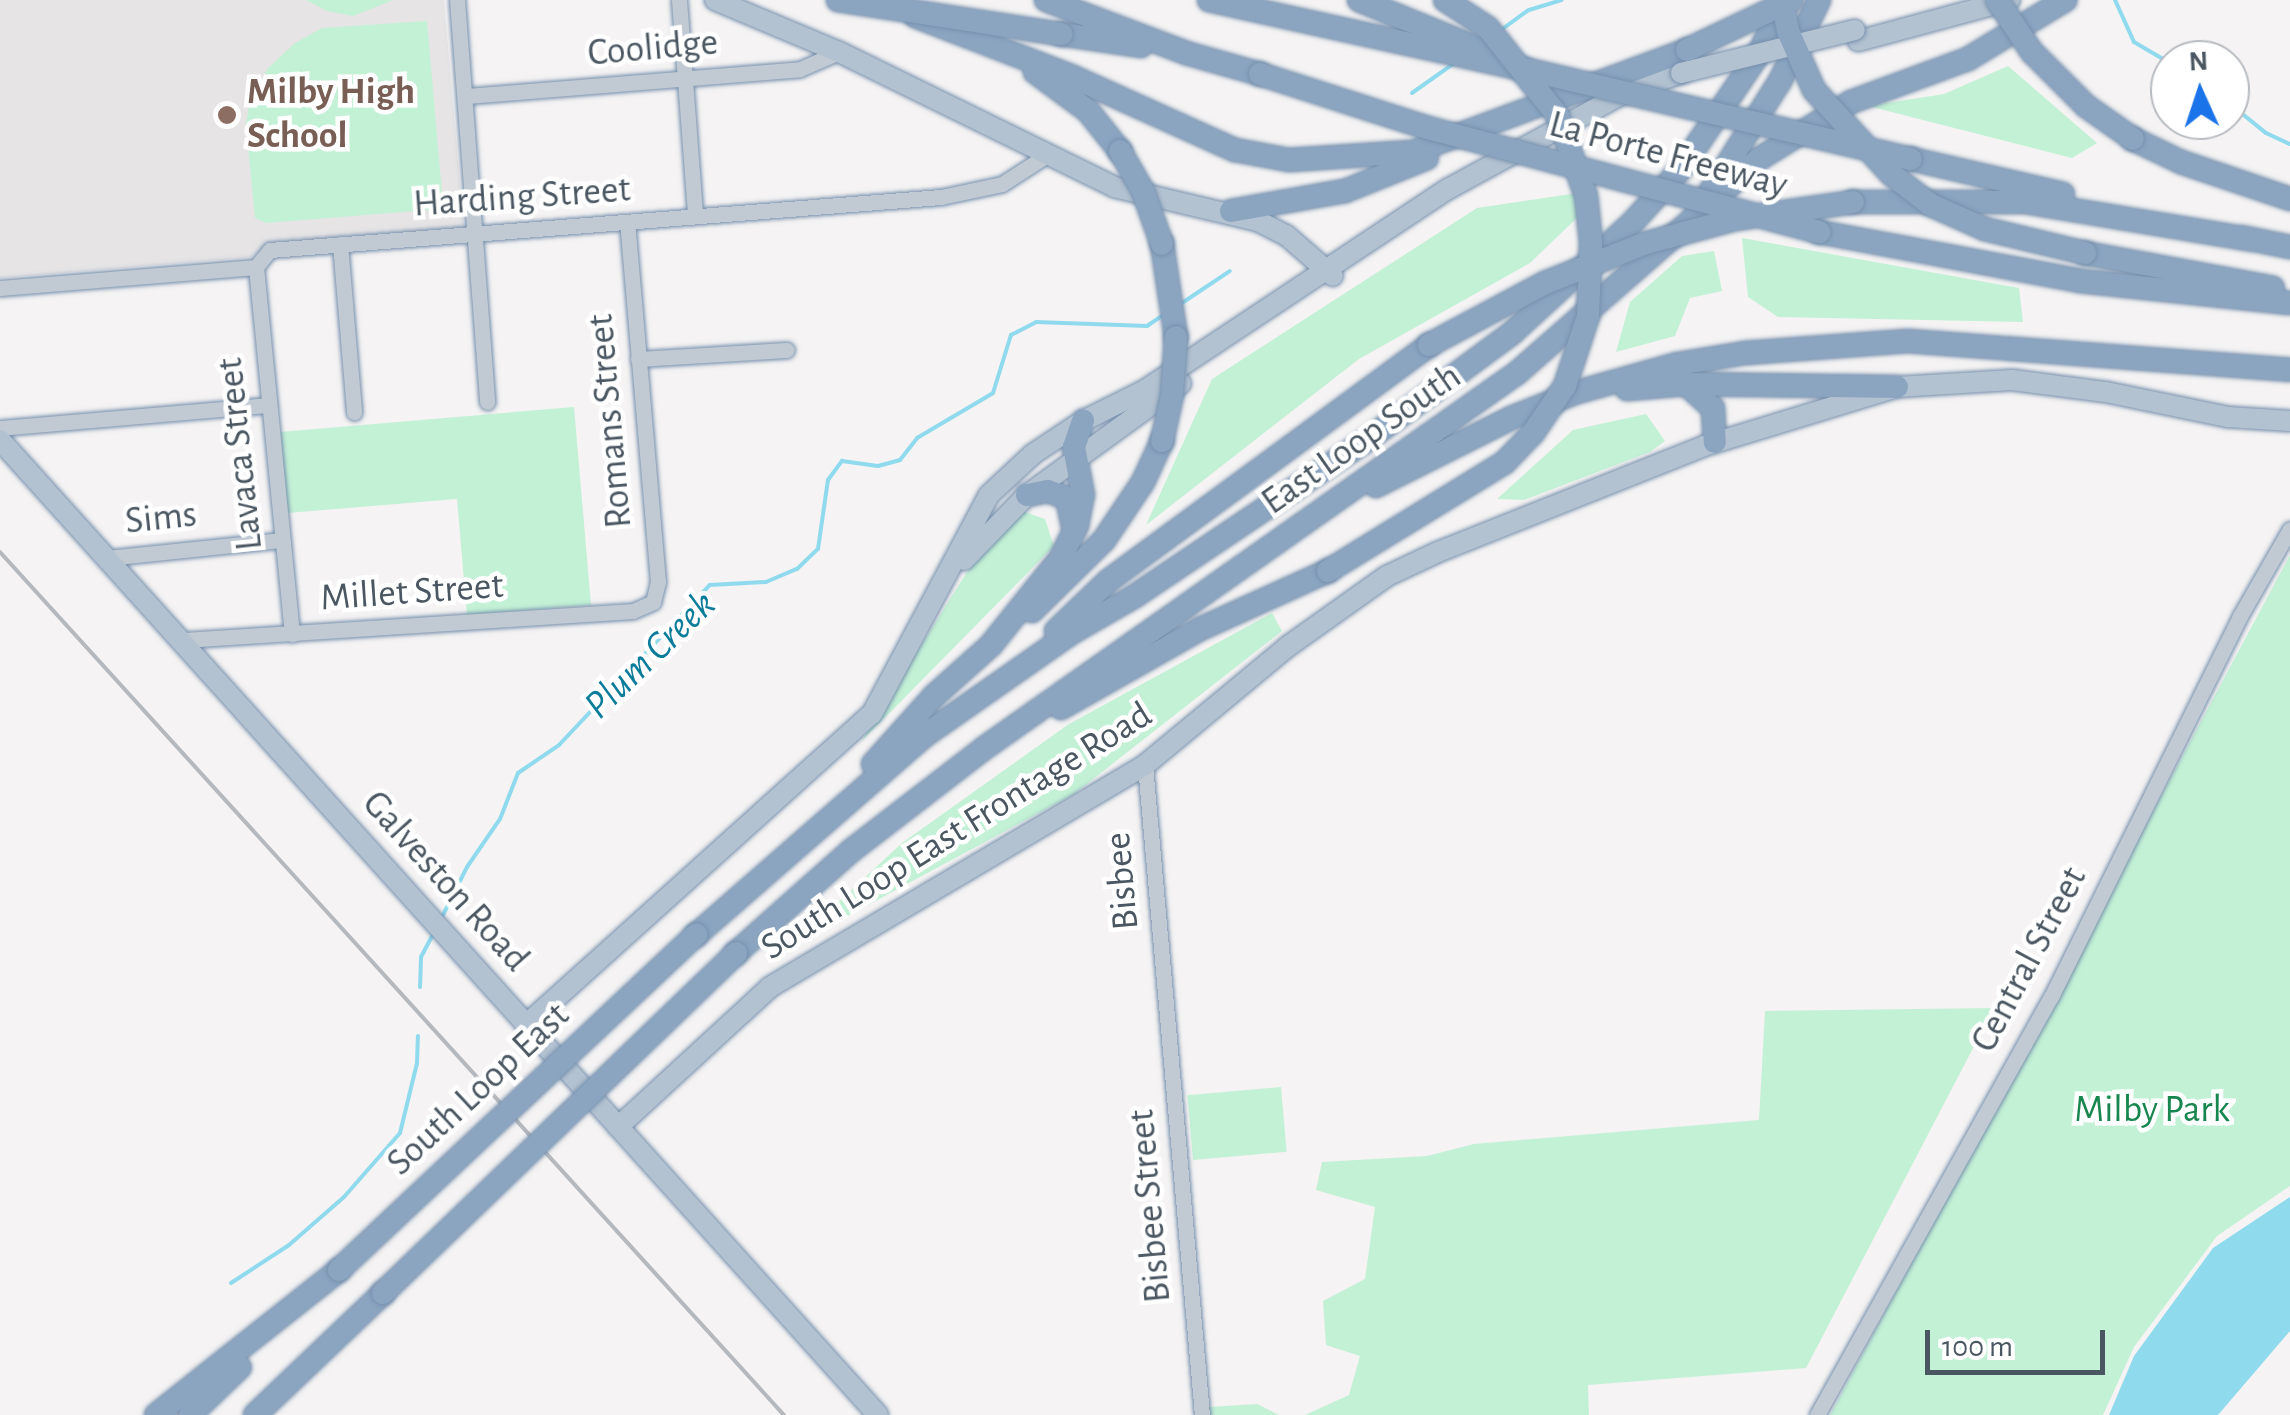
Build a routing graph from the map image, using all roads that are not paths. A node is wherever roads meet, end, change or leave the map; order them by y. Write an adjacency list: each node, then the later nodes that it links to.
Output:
1 (458, 0): 23 (street)
2 (679, 0): 22 (street)
3 (715, 0): 19 (main road)
4 (838, 0): 20 (highway, bridge)
5 (880, 0): 18 (highway)
6 (1046, 0): 20 (highway, La Porte Freeway)
7 (1209, 0): 21 (highway, La Porte Freeway)
8 (1359, 0): 21 (highway)
9 (1445, 0): 69 (highway, bridge)
10 (1783, 0): 39 (highway, bridge); 68 (highway, East Loop South)
11 (1792, 0): 24 (highway, bridge)
12 (1819, 0): 29 (highway, East Loop South)
13 (1972, 0): 17 (main road)
14 (1997, 0): 26 (highway, bridge)
15 (2010, 0): 17 (main road)
16 (2063, 1): 29 (highway)
17 (1856, 36): 37 (main road)
18 (984, 44): 24 (highway); 67 (highway, bridge)
19 (839, 52): 22 (street, Coolidge); 25 (main road)
20 (1186, 53): 40 (highway, La Porte Freeway, bridge)
21 (1524, 69): 33 (highway, La Porte Freeway, bridge)
22 (684, 80): 23 (street, Coolidge); 28 (street)
23 (467, 96): 31 (street)
24 (1507, 120): 27 (highway)
25 (1047, 155): 27 (main road); 28 (street, Harding Street)
26 (2290, 199)
27 (1230, 212): 32 (main road)
28 (695, 215): 30 (street, Harding Street)
29 (1693, 219): 58 (highway, East Loop South)
30 (627, 224): 31 (street, Harding Street); 43 (street, Romans Street)
31 (475, 234): 34 (street, Harding Street); 48 (street)
32 (1286, 235): 37 (main road); 41 (main road)
33 (2255, 240): 35 (highway, La Porte Freeway); 68 (highway, bridge)
34 (340, 244): 36 (street, Harding Street); 50 (street)
35 (2290, 247)
36 (256, 267): 38 (street, Harding Street); 49 (street, Lavaca Street)
37 (1331, 273): 41 (main road); 56 (main road)
38 (0, 288)
39 (2290, 291)
40 (2290, 304)
41 (1268, 307): 52 (main road)
42 (787, 350): 43 (street)
43 (638, 359): 64 (street, Romans Street)
44 (2290, 370): 47 (highway)
45 (1686, 384): 46 (highway); 47 (highway); 55 (highway)
46 (1897, 387): 51 (main road, South Loop East Frontage Road); 55 (main road, South Loop East Frontage Road)
47 (1574, 393): 58 (highway)
48 (486, 402)
49 (268, 405): 53 (street); 61 (street, Lavaca Street)
50 (354, 412)
51 (2290, 420)
52 (1082, 421): 56 (highway); 63 (main road)
53 (0, 428)
54 (0, 440): 62 (main road, Galveston Road)
55 (1715, 442): 70 (main road, South Loop East Frontage Road)
56 (1076, 460): 57 (main road); 60 (highway)
57 (1027, 495): 60 (highway); 63 (main road)
58 (1306, 522): 69 (highway, East Loop South)
59 (2290, 529): 83 (street, Central Street)
60 (1074, 530): 67 (highway)
61 (282, 540): 62 (street, Sims); 65 (street, Lavaca Street)
62 (107, 558): 66 (main road, Galveston Road)
63 (936, 598): 74 (main road)
64 (643, 607): 65 (street, Millet Street)
65 (292, 634): 66 (street, Millet Street)
66 (184, 640): 74 (main road, Galveston Road)
67 (991, 645): 71 (highway)
68 (1008, 676): 71 (highway, East Loop South)
69 (983, 748): 72 (highway, East Loop South)
70 (1145, 765): 73 (street, Bisbee); 75 (main road, South Loop East Frontage Road)
71 (821, 823): 76 (highway, South Loop East, bridge)
72 (852, 850): 77 (highway, South Loop East, bridge)
73 (1165, 992): 82 (street, Bisbee Street)
74 (526, 1024): 75 (main road, Galveston Road)
75 (618, 1127): 81 (main road, Galveston Road)
76 (240, 1358): 78 (highway); 79 (highway)
77 (277, 1404): 80 (highway, South Loop East)
78 (156, 1415)
79 (190, 1415)
80 (256, 1415)
81 (878, 1415)
82 (1202, 1415)
83 (1817, 1415)

